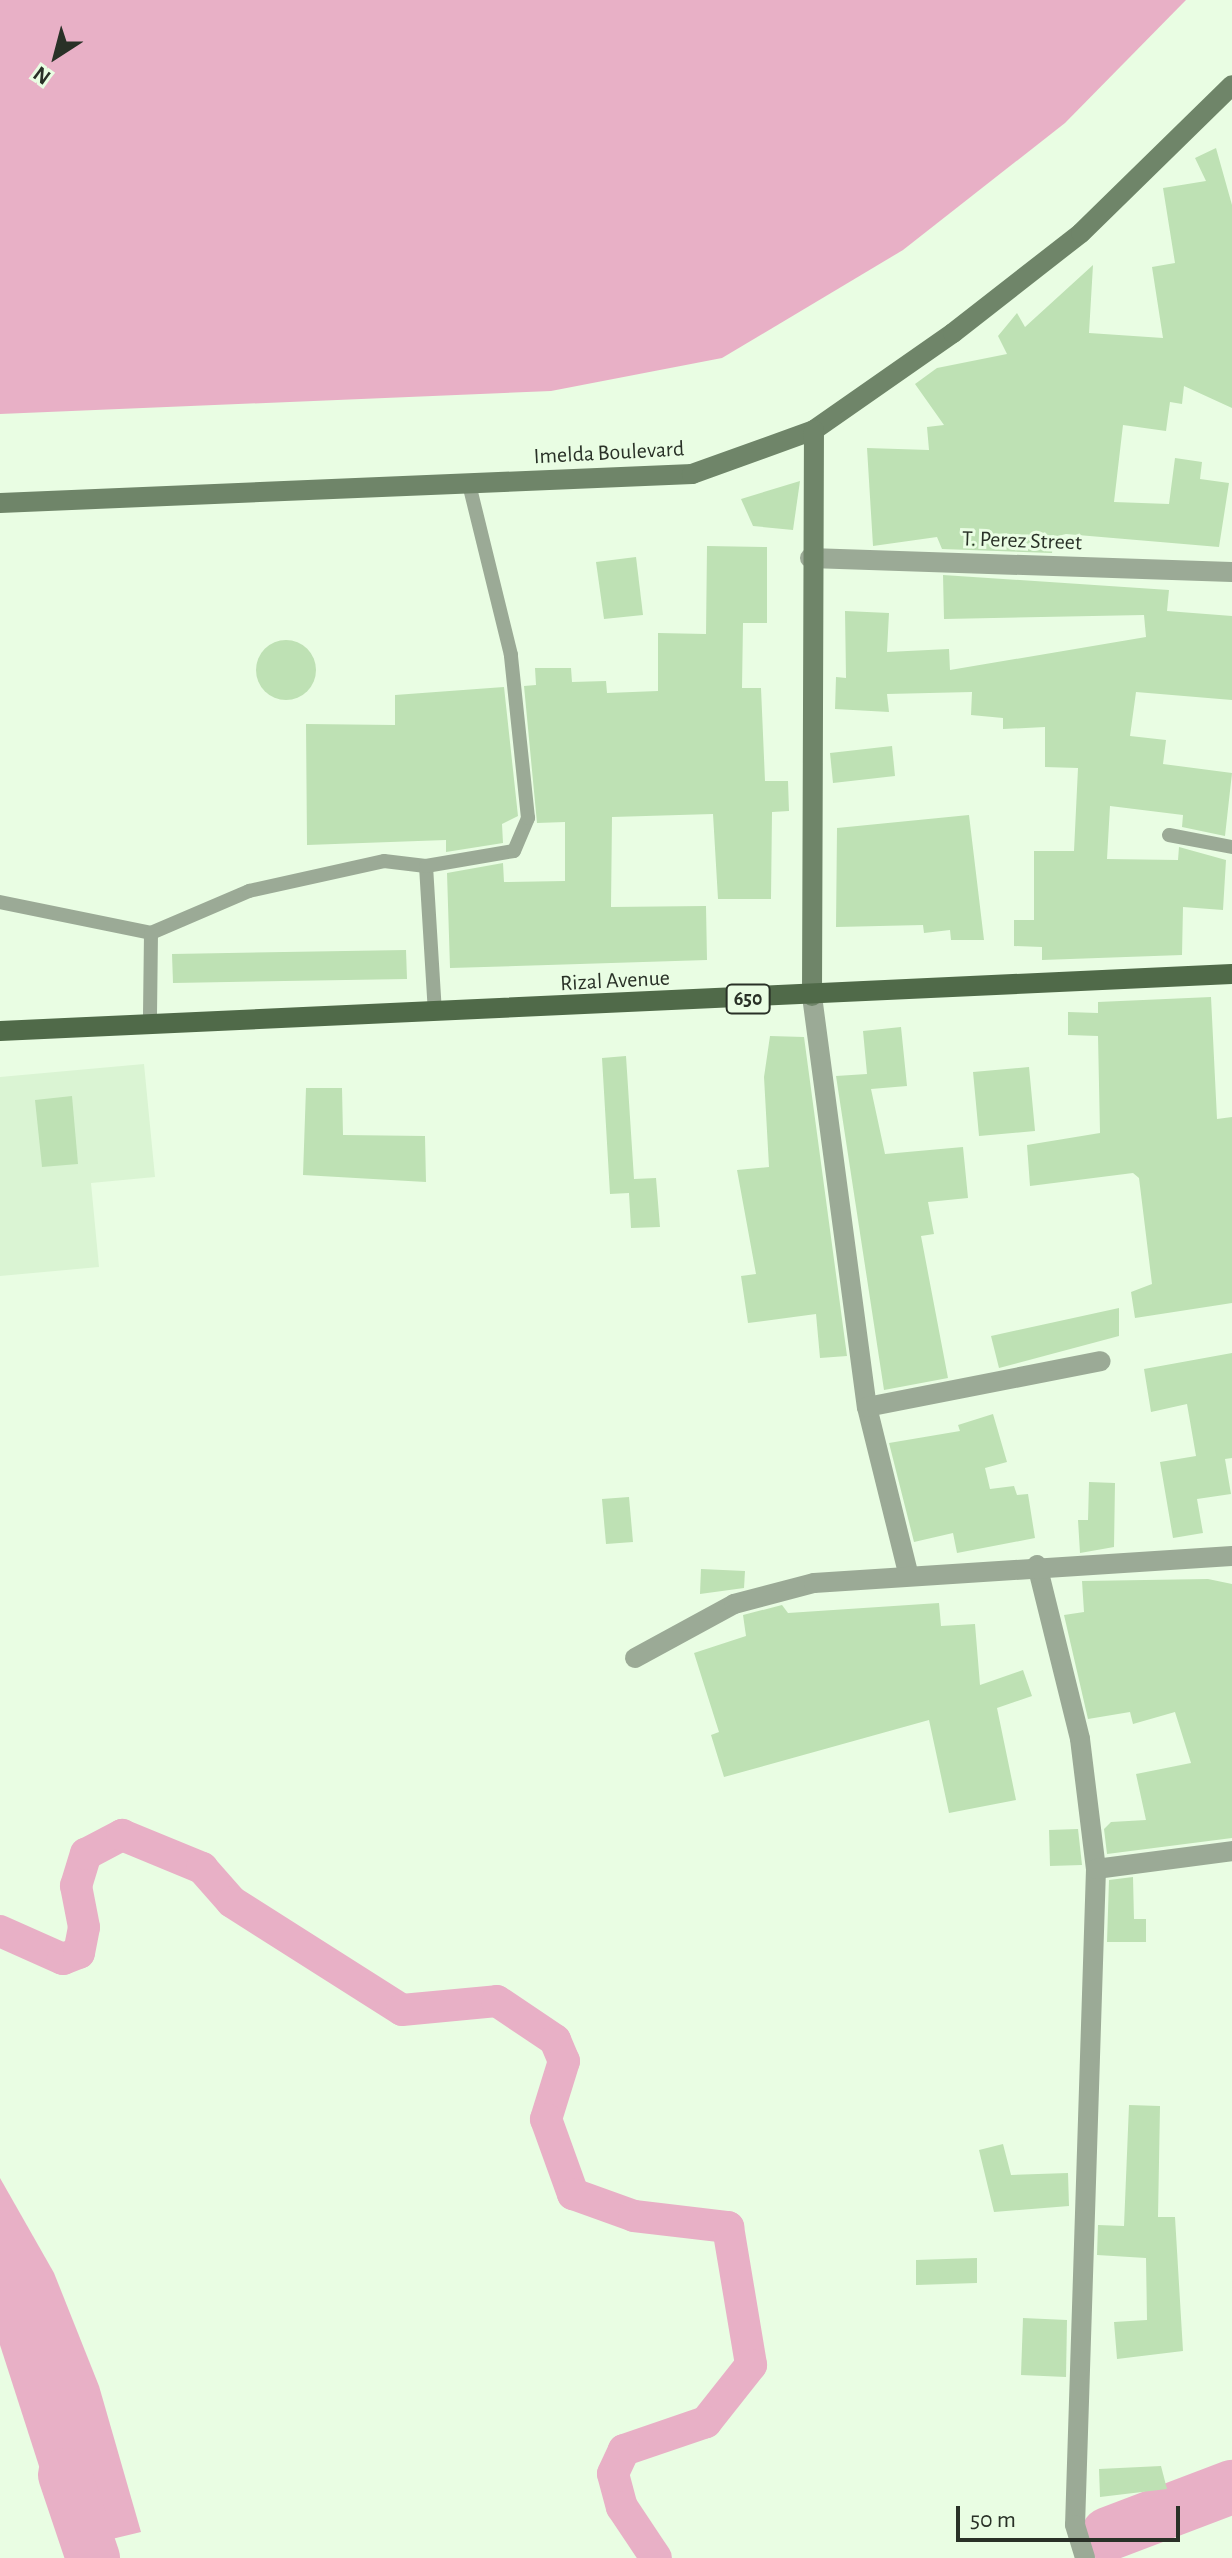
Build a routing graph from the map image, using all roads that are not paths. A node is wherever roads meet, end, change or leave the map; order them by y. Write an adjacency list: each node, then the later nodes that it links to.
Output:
1 (1232, 85): 2 (main road, Imelda Boulevard)
2 (814, 430): 3 (main road, Imelda Boulevard); 5 (main road)
3 (469, 484): 4 (main road, Imelda Boulevard); 9 (lane)
4 (0, 503)
5 (810, 558): 6 (street, T. Perez Street); 13 (main road)
6 (1232, 572)
7 (1169, 835): 8 (lane)
8 (1232, 847)
9 (426, 866): 11 (lane); 14 (lane)
10 (0, 902): 11 (lane)
11 (151, 933): 15 (lane)
12 (1232, 974): 13 (main road, Rizal Avenue / 650)
13 (812, 996): 14 (main road, Rizal Avenue / 650); 18 (street)
14 (435, 1012): 15 (main road, Rizal Avenue / 650)
15 (150, 1021): 16 (main road, Rizal Avenue / 650)
16 (0, 1031)
17 (1101, 1361): 18 (street)
18 (867, 1407): 21 (street)
19 (1232, 1556): 20 (street)
20 (1037, 1565): 21 (street); 24 (street)
21 (908, 1573): 22 (street)
22 (635, 1658)
23 (1232, 1851): 24 (street)
24 (1096, 1869): 25 (street)
25 (1085, 2557)

